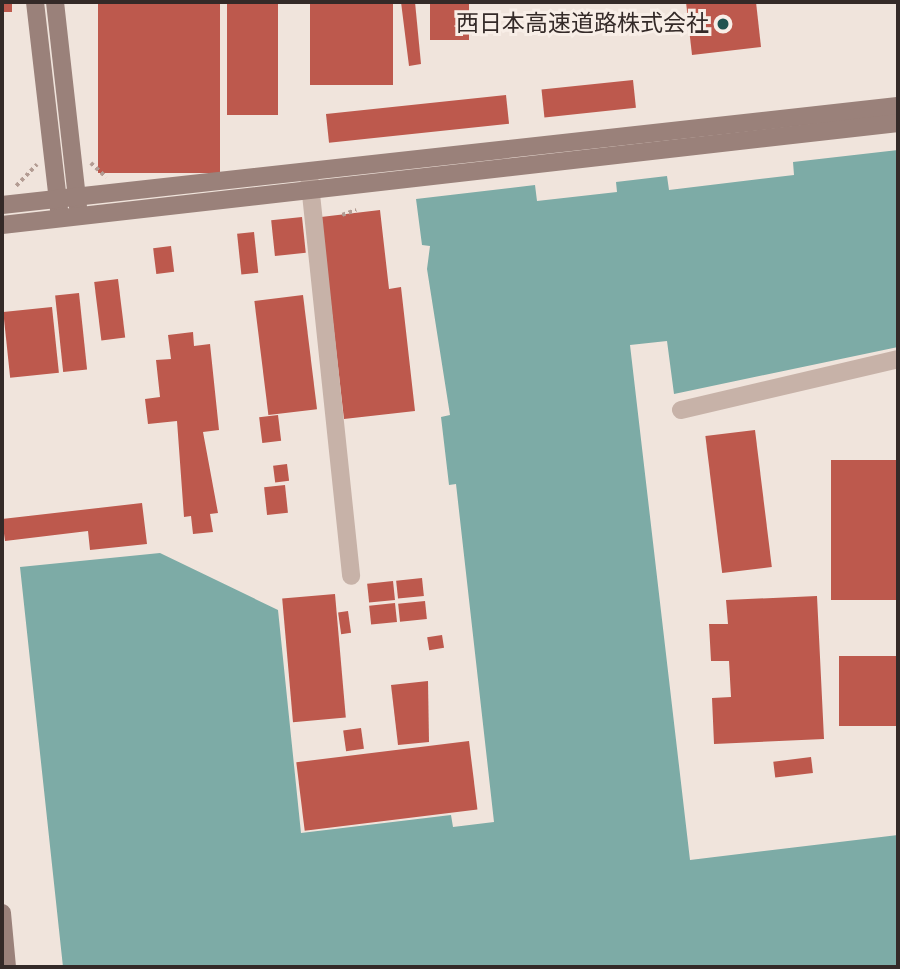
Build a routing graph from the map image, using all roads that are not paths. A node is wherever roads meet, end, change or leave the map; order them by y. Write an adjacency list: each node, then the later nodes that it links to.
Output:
1 (35, 2): 7 (street)
2 (55, 2): 6 (street)
3 (898, 106): 5 (street)
4 (898, 123): 5 (street)
5 (310, 180): 6 (street); 9 (street); 14 (street)
6 (77, 197): 7 (street); 9 (street)
7 (57, 199): 8 (street); 10 (street)
8 (2, 205)
9 (79, 216): 10 (street)
10 (60, 218): 11 (street)
11 (2, 225)
12 (898, 359): 13 (street)
13 (681, 410)
14 (351, 576)
15 (2, 922): 16 (street)
16 (8, 967)

